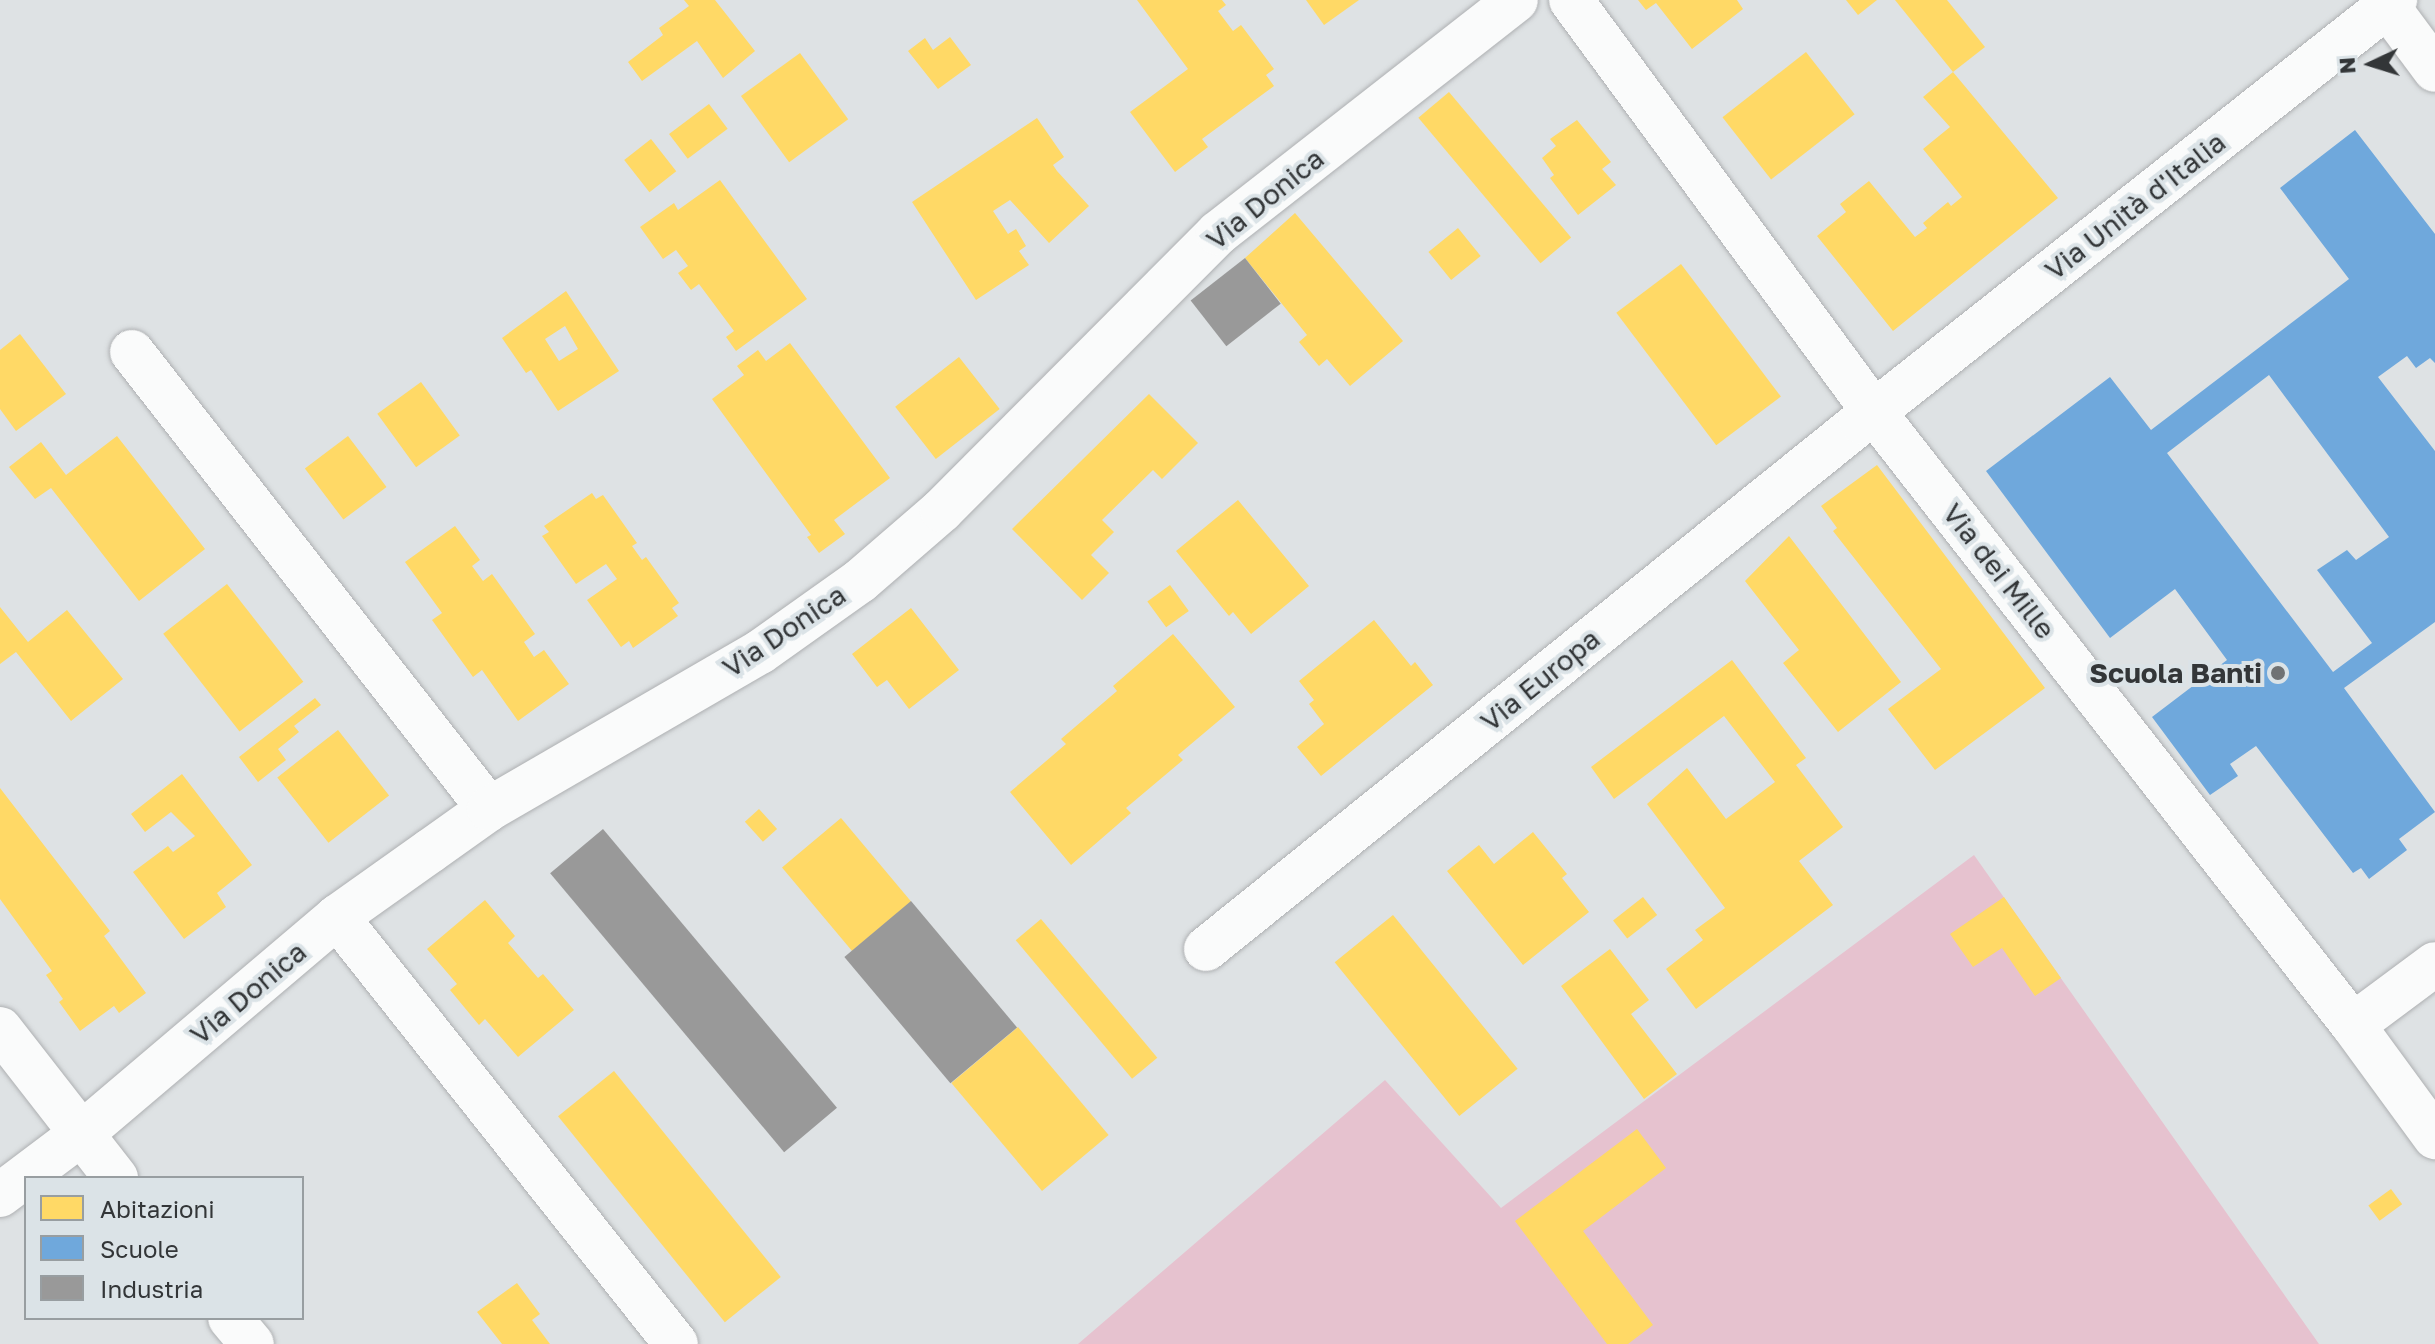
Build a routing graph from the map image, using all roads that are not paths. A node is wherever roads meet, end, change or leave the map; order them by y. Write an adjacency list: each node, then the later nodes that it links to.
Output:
1 (1516, 0): 7 (street, Via Donica)
2 (1571, 0): 6 (street, Via dei Mille)
3 (2388, 2): 4 (street); 6 (street, Via Unità d'Italia)
4 (2435, 70)
5 (132, 352): 7 (street)
6 (1874, 412): 9 (street, Via Europa); 11 (street, Via dei Mille)
7 (489, 809): 8 (street, Via Donica)
8 (337, 917): 13 (street, Via Donica); 21 (street)
9 (1206, 949)
10 (2435, 964): 11 (street)
11 (2353, 1025): 14 (street, Via dei Mille)
12 (0, 1029): 13 (street)
13 (80, 1135): 15 (street, Via Donica); 16 (street)
14 (2435, 1137)
15 (25, 1176)
16 (114, 1176)
17 (24, 1177): 18 (street, Via Donica)
18 (0, 1195)
19 (232, 1320): 20 (street)
20 (252, 1344)
21 (676, 1344)

